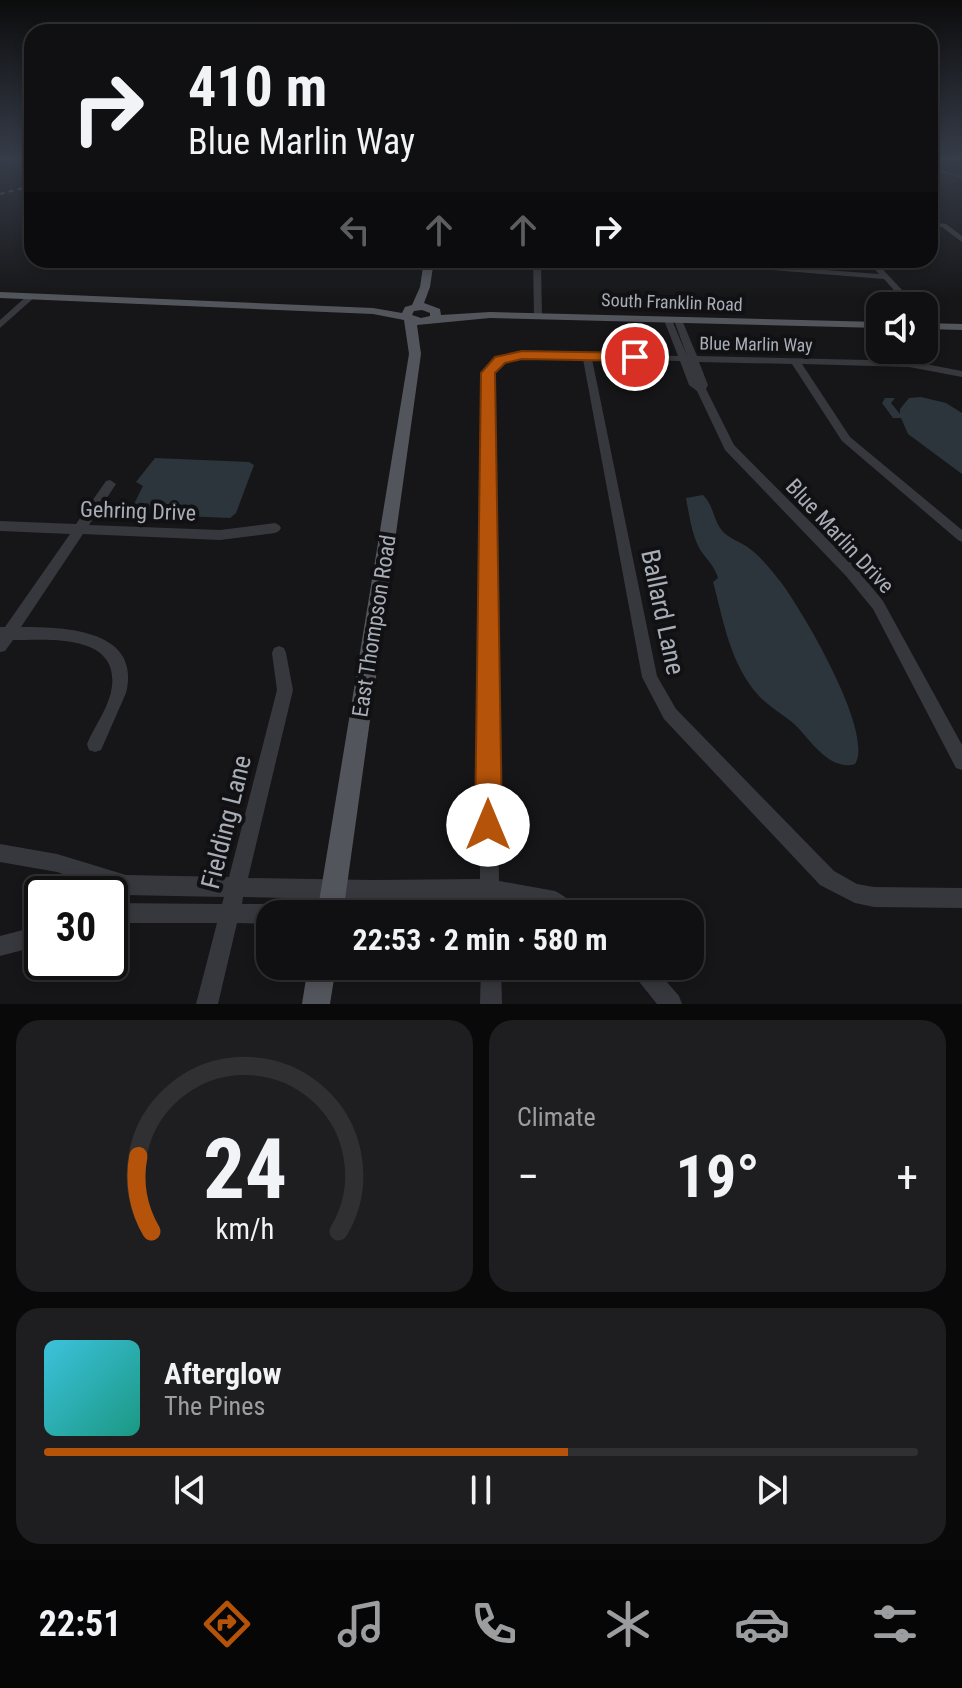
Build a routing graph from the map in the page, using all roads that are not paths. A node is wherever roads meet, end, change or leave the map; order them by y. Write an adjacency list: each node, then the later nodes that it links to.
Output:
1 (938, 225): 2 (street)
2 (962, 240)
3 (428, 268): 8 (main road, East Thompson Road)
4 (538, 268): 13 (street)
5 (772, 268): 7 (street)
6 (877, 268): 7 (street)
7 (885, 277): 9 (street)
8 (425, 287): 12 (main road, East Thompson Road); 14 (main road, East Thompson Road)
9 (899, 292)
10 (0, 295): 11 (main road)
11 (32, 296): 14 (main road); 16 (street)
12 (431, 314): 13 (main road, South Franklin Road); 14 (main road, East Thompson Road); 14 (main road, South Franklin Road)
13 (538, 316): 15 (main road, South Franklin Road)
14 (413, 318): 35 (main road, East Thompson Road)
15 (673, 320): 17 (main road, South Franklin Road); 21 (street, Blue Marlin Drive)
16 (0, 325)
17 (866, 325)
18 (938, 325): 19 (main road)
19 (962, 327)
20 (587, 356): 21 (street, Blue Marlin Way); 36 (street, Blue Marlin Way); 37 (street, Ballard Lane)
21 (688, 358): 22 (street, Blue Marlin Way); 32 (street, Blue Marlin Drive)
22 (795, 361): 23 (street, Blue Marlin Way); 28 (street)
23 (962, 374)
24 (110, 484): 27 (street)
25 (0, 526): 27 (street, Gehring Drive)
26 (275, 528): 27 (street, Gehring Drive)
27 (80, 529): 29 (street)
28 (962, 537)
29 (3, 638): 31 (street)
30 (279, 653): 34 (street, Fielding Lane)
31 (95, 744)
32 (962, 762)
33 (0, 853): 34 (street)
34 (237, 886): 35 (street); 42 (street, Fielding Lane)
35 (334, 888): 36 (street); 38 (main road, East Thompson Road)
36 (489, 889): 39 (street); 40 (street)
37 (962, 898)
38 (332, 900)
39 (489, 900)
40 (550, 900)
41 (128, 913): 42 (street)
42 (230, 913): 43 (street); 49 (street, Fielding Lane)
43 (256, 913)
44 (24, 940): 45 (street)
45 (0, 946)
46 (320, 980): 50 (main road)
47 (491, 980): 51 (street)
48 (651, 980): 52 (street)
49 (207, 1004)
50 (316, 1004)
51 (491, 1004)
52 (671, 1004)

